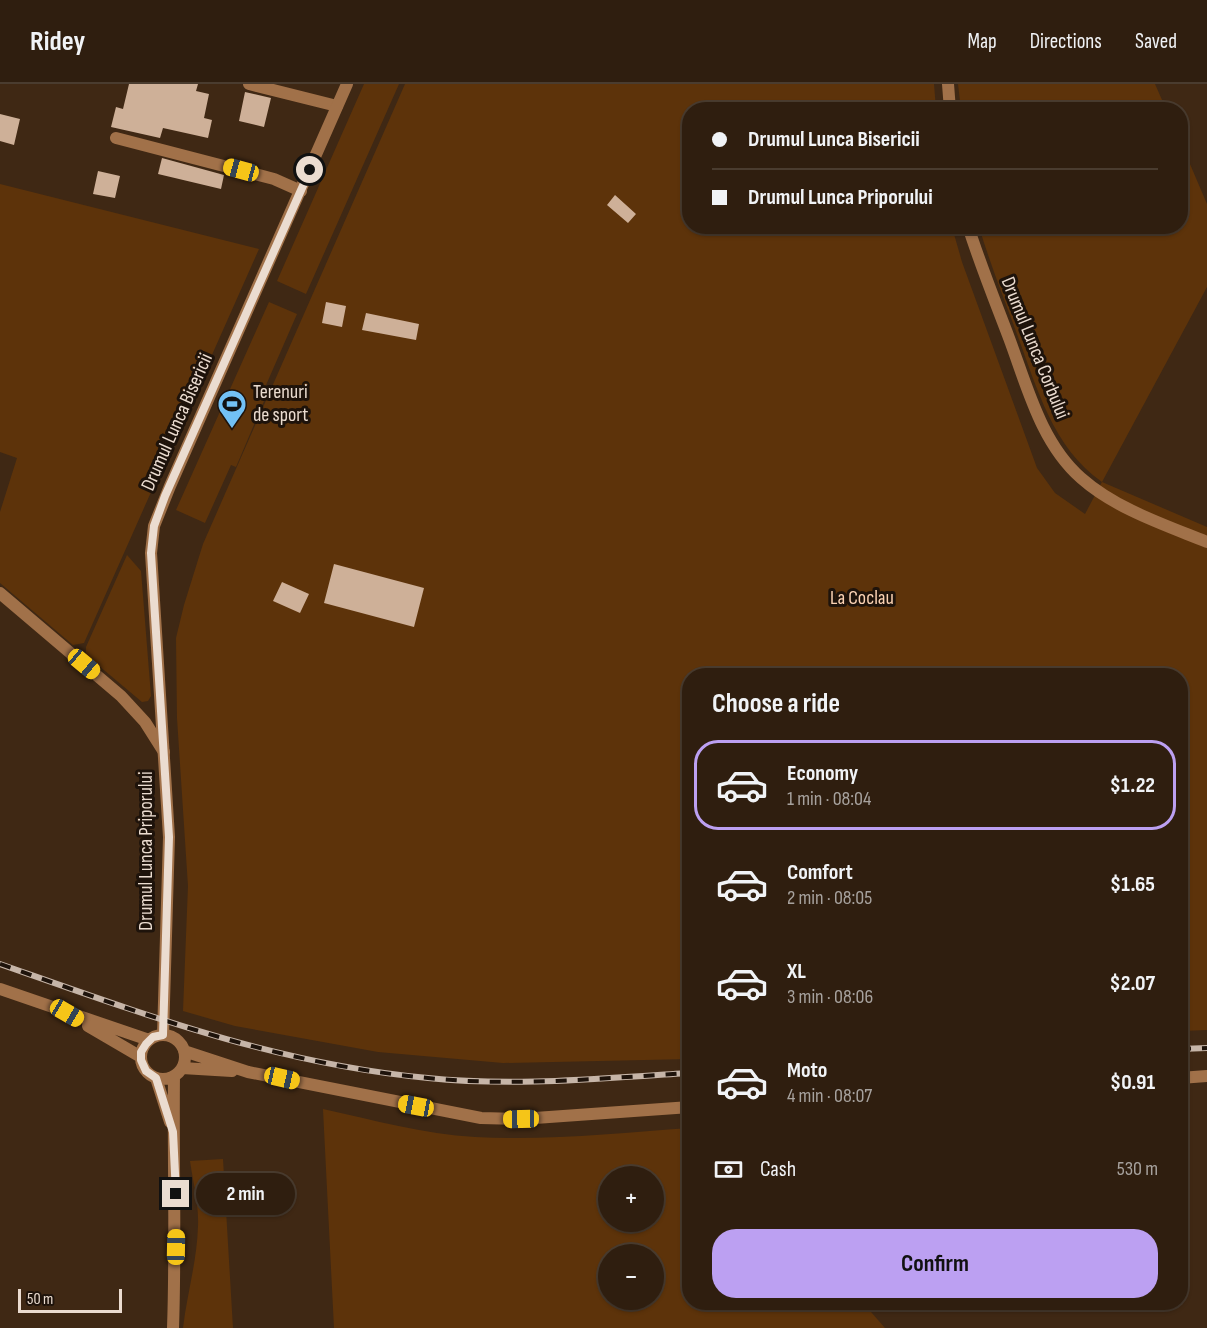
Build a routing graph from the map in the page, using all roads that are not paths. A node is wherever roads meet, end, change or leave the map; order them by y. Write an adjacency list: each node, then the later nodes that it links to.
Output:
1 (249, 84): 5 (street)
2 (347, 84): 5 (street, Drumul Lunca Bisericii)
3 (948, 84): 4 (street)
4 (949, 102)
5 (337, 106): 7 (street, Drumul Lunca Bisericii)
6 (116, 138): 7 (street)
7 (301, 191): 11 (street, Drumul Lunca Bisericii)
8 (971, 234): 9 (street, Drumul Lunca Corbului)
9 (1207, 542)
10 (0, 593): 11 (street, Drumul Lunca Priporului)
11 (165, 754): 14 (street, Drumul Lunca Priporului)
12 (0, 989): 13 (street)
13 (67, 1013): 15 (street); 17 (street)
14 (163, 1035): 15 (street); 16 (street)
15 (149, 1040): 17 (street)
16 (184, 1051): 18 (street); 19 (street)
17 (141, 1057): 22 (street)
18 (178, 1072): 19 (street); 22 (street); 24 (street)
19 (248, 1072): 23 (street)
20 (1207, 1076): 21 (street)
21 (1188, 1077)
22 (156, 1078): 24 (street)
23 (682, 1108)
24 (173, 1132): 25 (street)
25 (174, 1328)

